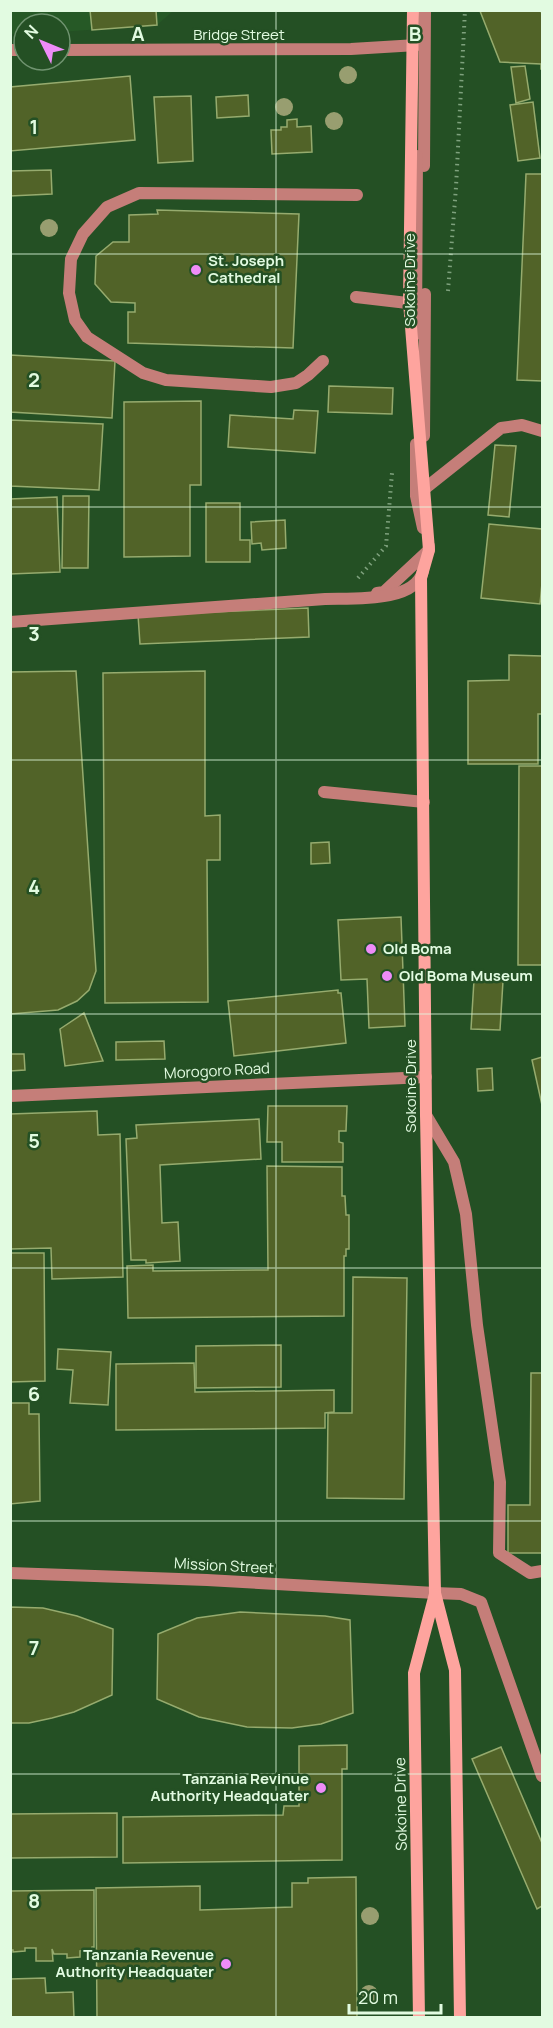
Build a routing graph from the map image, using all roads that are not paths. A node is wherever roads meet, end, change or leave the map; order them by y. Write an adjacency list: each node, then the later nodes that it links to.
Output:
1 (413, 10): 4 (street, Sokoine Drive)
2 (419, 10): 4 (street, Sokoine Drive)
3 (426, 10): 12 (street, Sokoine Drive)
4 (415, 45): 5 (street, Bridge Street); 8 (street, Sokoine Drive)
5 (72, 50)
6 (357, 195): 9 (street)
7 (356, 297): 8 (street)
8 (413, 303): 11 (street, Sokoine Drive); 12 (street, Sokoine Drive)
9 (323, 361)
10 (543, 431): 11 (street)
11 (416, 496): 12 (street, Sokoine Drive)
12 (429, 550): 13 (street, Sokoine Drive); 14 (street)
13 (422, 578): 15 (street); 17 (street, Sokoine Drive)
14 (10, 616)
15 (10, 622)
16 (324, 792): 17 (street)
17 (424, 802): 18 (street, Sokoine Drive)
18 (426, 1077): 19 (street, Morogoro Road); 20 (street, Sokoine Drive)
19 (10, 1096)
20 (426, 1115): 21 (street); 23 (street, Sokoine Drive)
21 (543, 1570)
22 (10, 1573): 23 (street, Mission Street)
23 (435, 1593): 24 (street, Mission Street); 25 (street, Sokoine Drive); 26 (street, Sokoine Drive)
24 (543, 1776)
25 (419, 2018)
26 (460, 2018)

